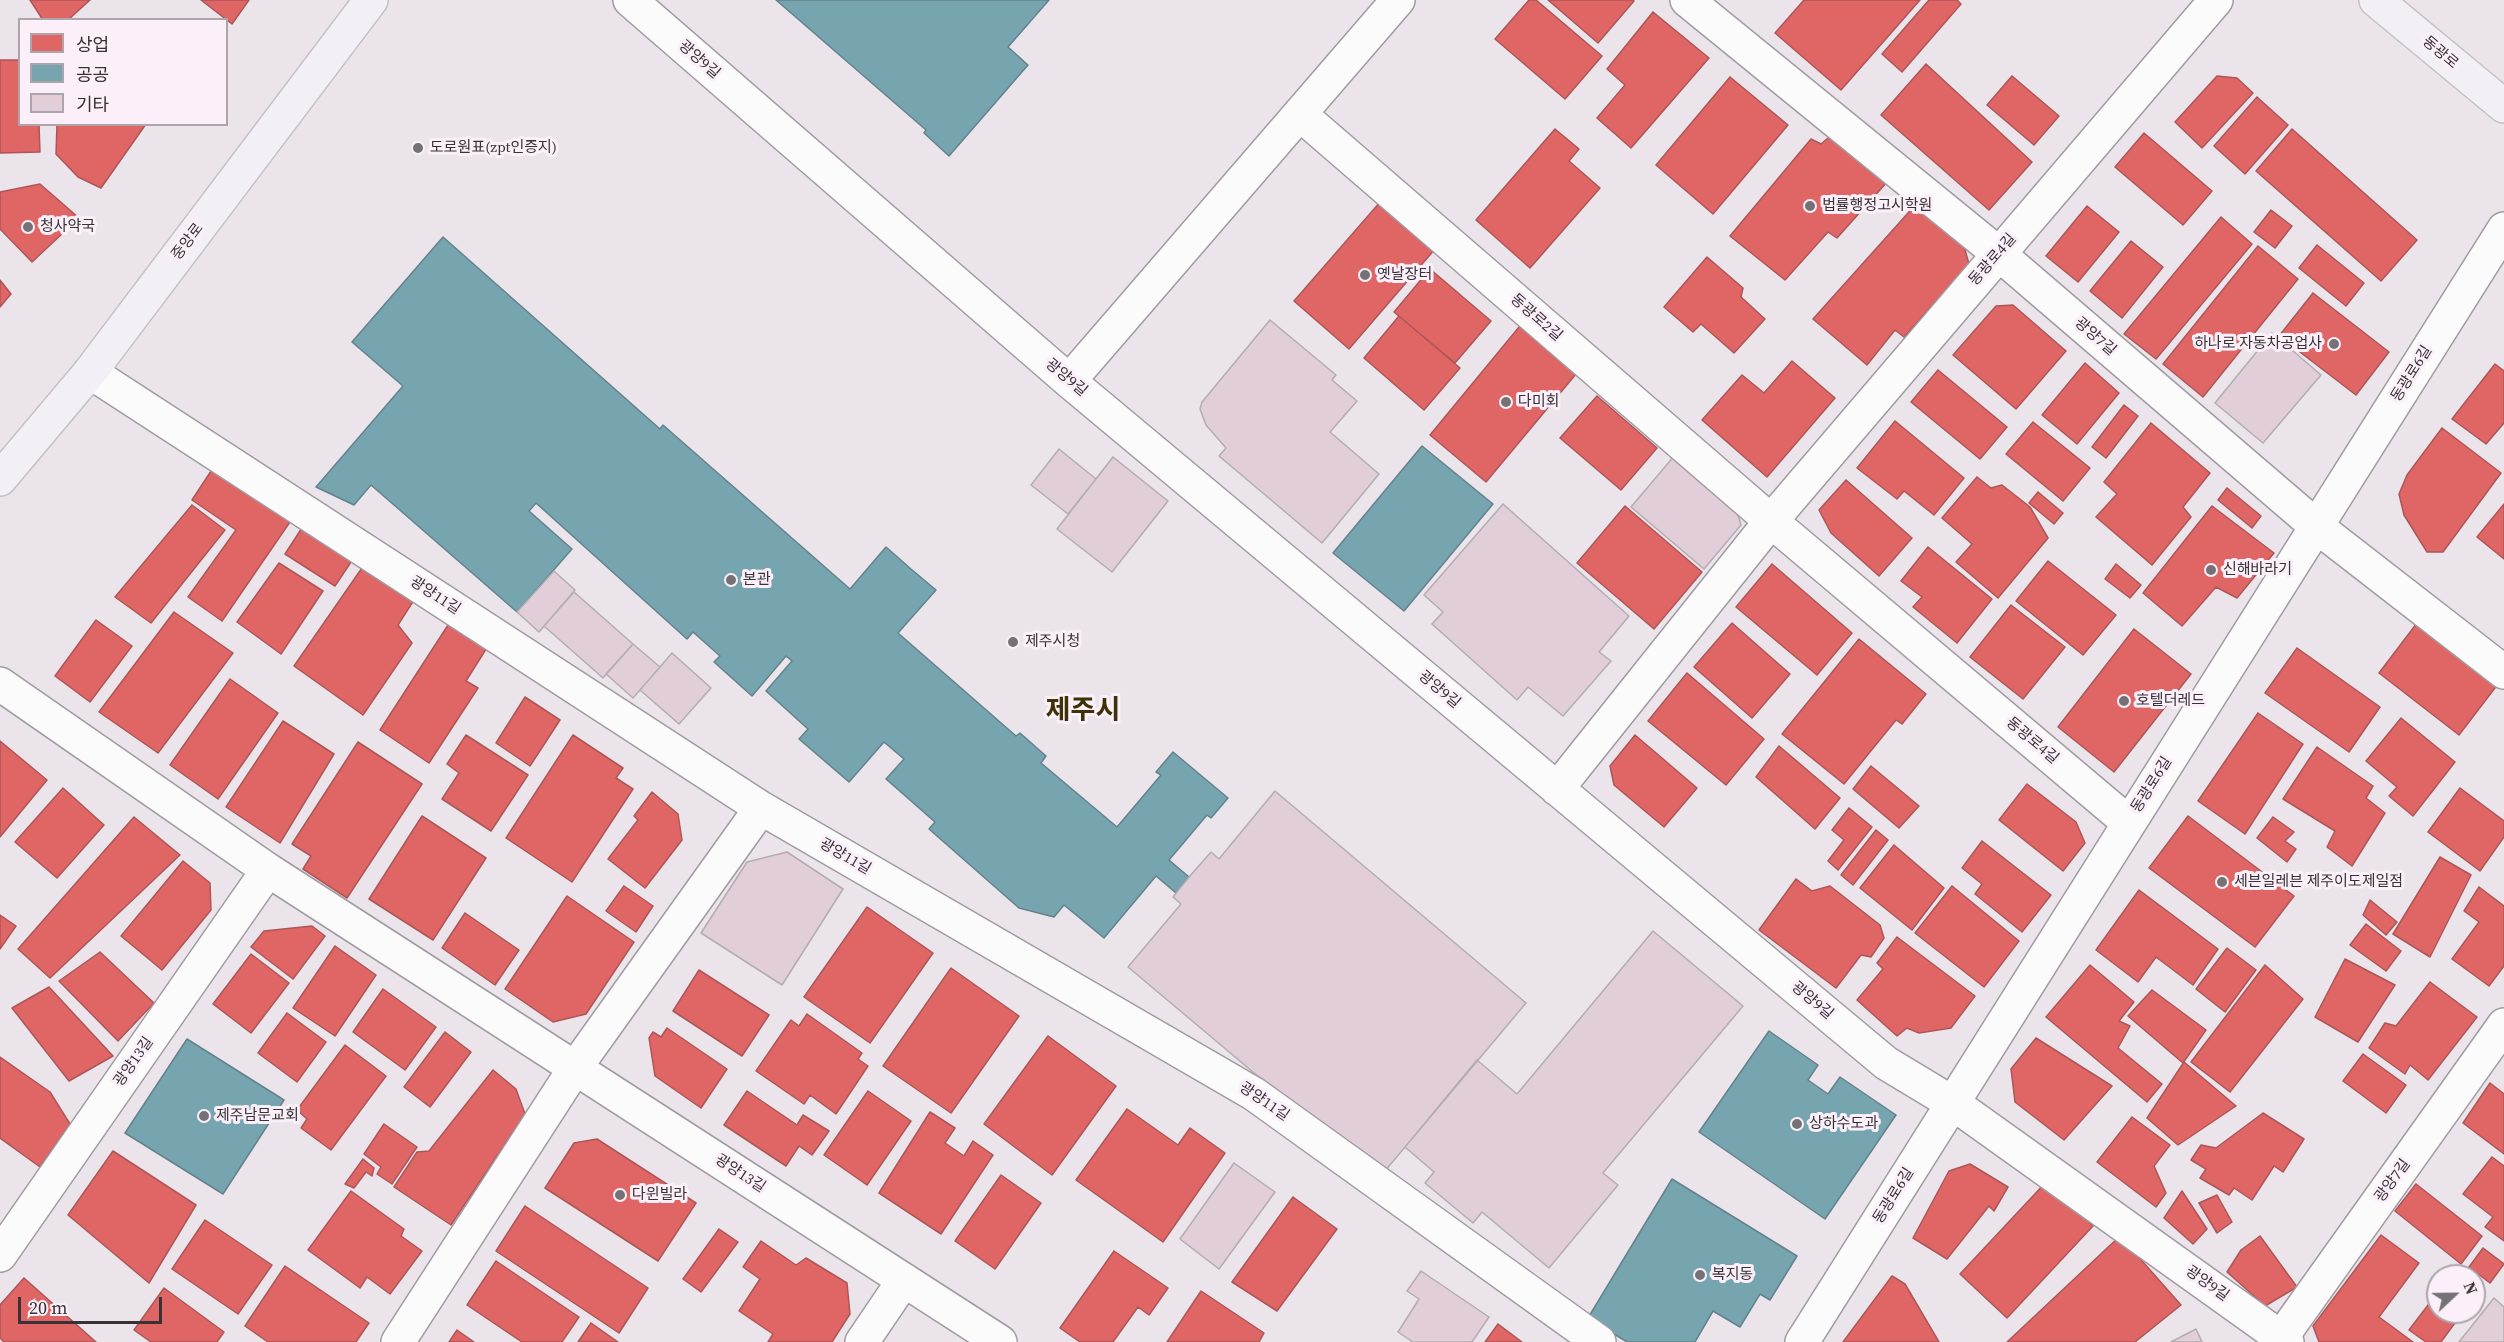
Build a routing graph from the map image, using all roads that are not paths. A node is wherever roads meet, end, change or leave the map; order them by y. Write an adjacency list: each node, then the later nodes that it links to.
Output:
1 (371, 0): 11 (main road, 중앙로)
2 (630, 0): 12 (street, 광양9길)
3 (1398, 0): 8 (street)
4 (1688, 0): 10 (street, 광양7길)
5 (2216, 0): 10 (street, 동광로4길)
6 (2376, 0): 7 (main road, 동광로)
7 (2504, 106)
8 (1301, 115): 12 (street); 14 (street, 동광로2길)
9 (2504, 229): 15 (street, 동광로6길)
10 (1999, 254): 14 (street, 동광로4길); 15 (street, 광양7길)
11 (90, 372): 13 (main road, 중앙로); 19 (street, 광양11길)
12 (1069, 381): 18 (street, 광양9길)
13 (0, 479)
14 (1771, 521): 18 (street, 동광로4길); 20 (street, 동광로4길)
15 (2316, 526): 16 (street, 광양7길); 20 (street, 동광로6길)
16 (2504, 672)
17 (0, 684): 21 (street, 광양13길)
18 (1557, 789): 24 (street, 광양9길)
19 (761, 808): 23 (street); 31 (street, 광양11길)
20 (2128, 823): 24 (street, 동광로6길)
21 (268, 870): 23 (street, 광양13길); 25 (street, 광양13길)
22 (2504, 1025): 27 (street, 광양7길)
23 (575, 1068): 26 (street, 광양13길); 28 (street)
24 (1954, 1104): 27 (street, 광양9길); 32 (street, 동광로6길)
25 (0, 1255)
26 (904, 1280): 29 (street); 30 (street, 광양13길)
27 (2282, 1340)
28 (398, 1342)
29 (862, 1342)
30 (1000, 1342)
31 (1599, 1342)
32 (1802, 1342)

